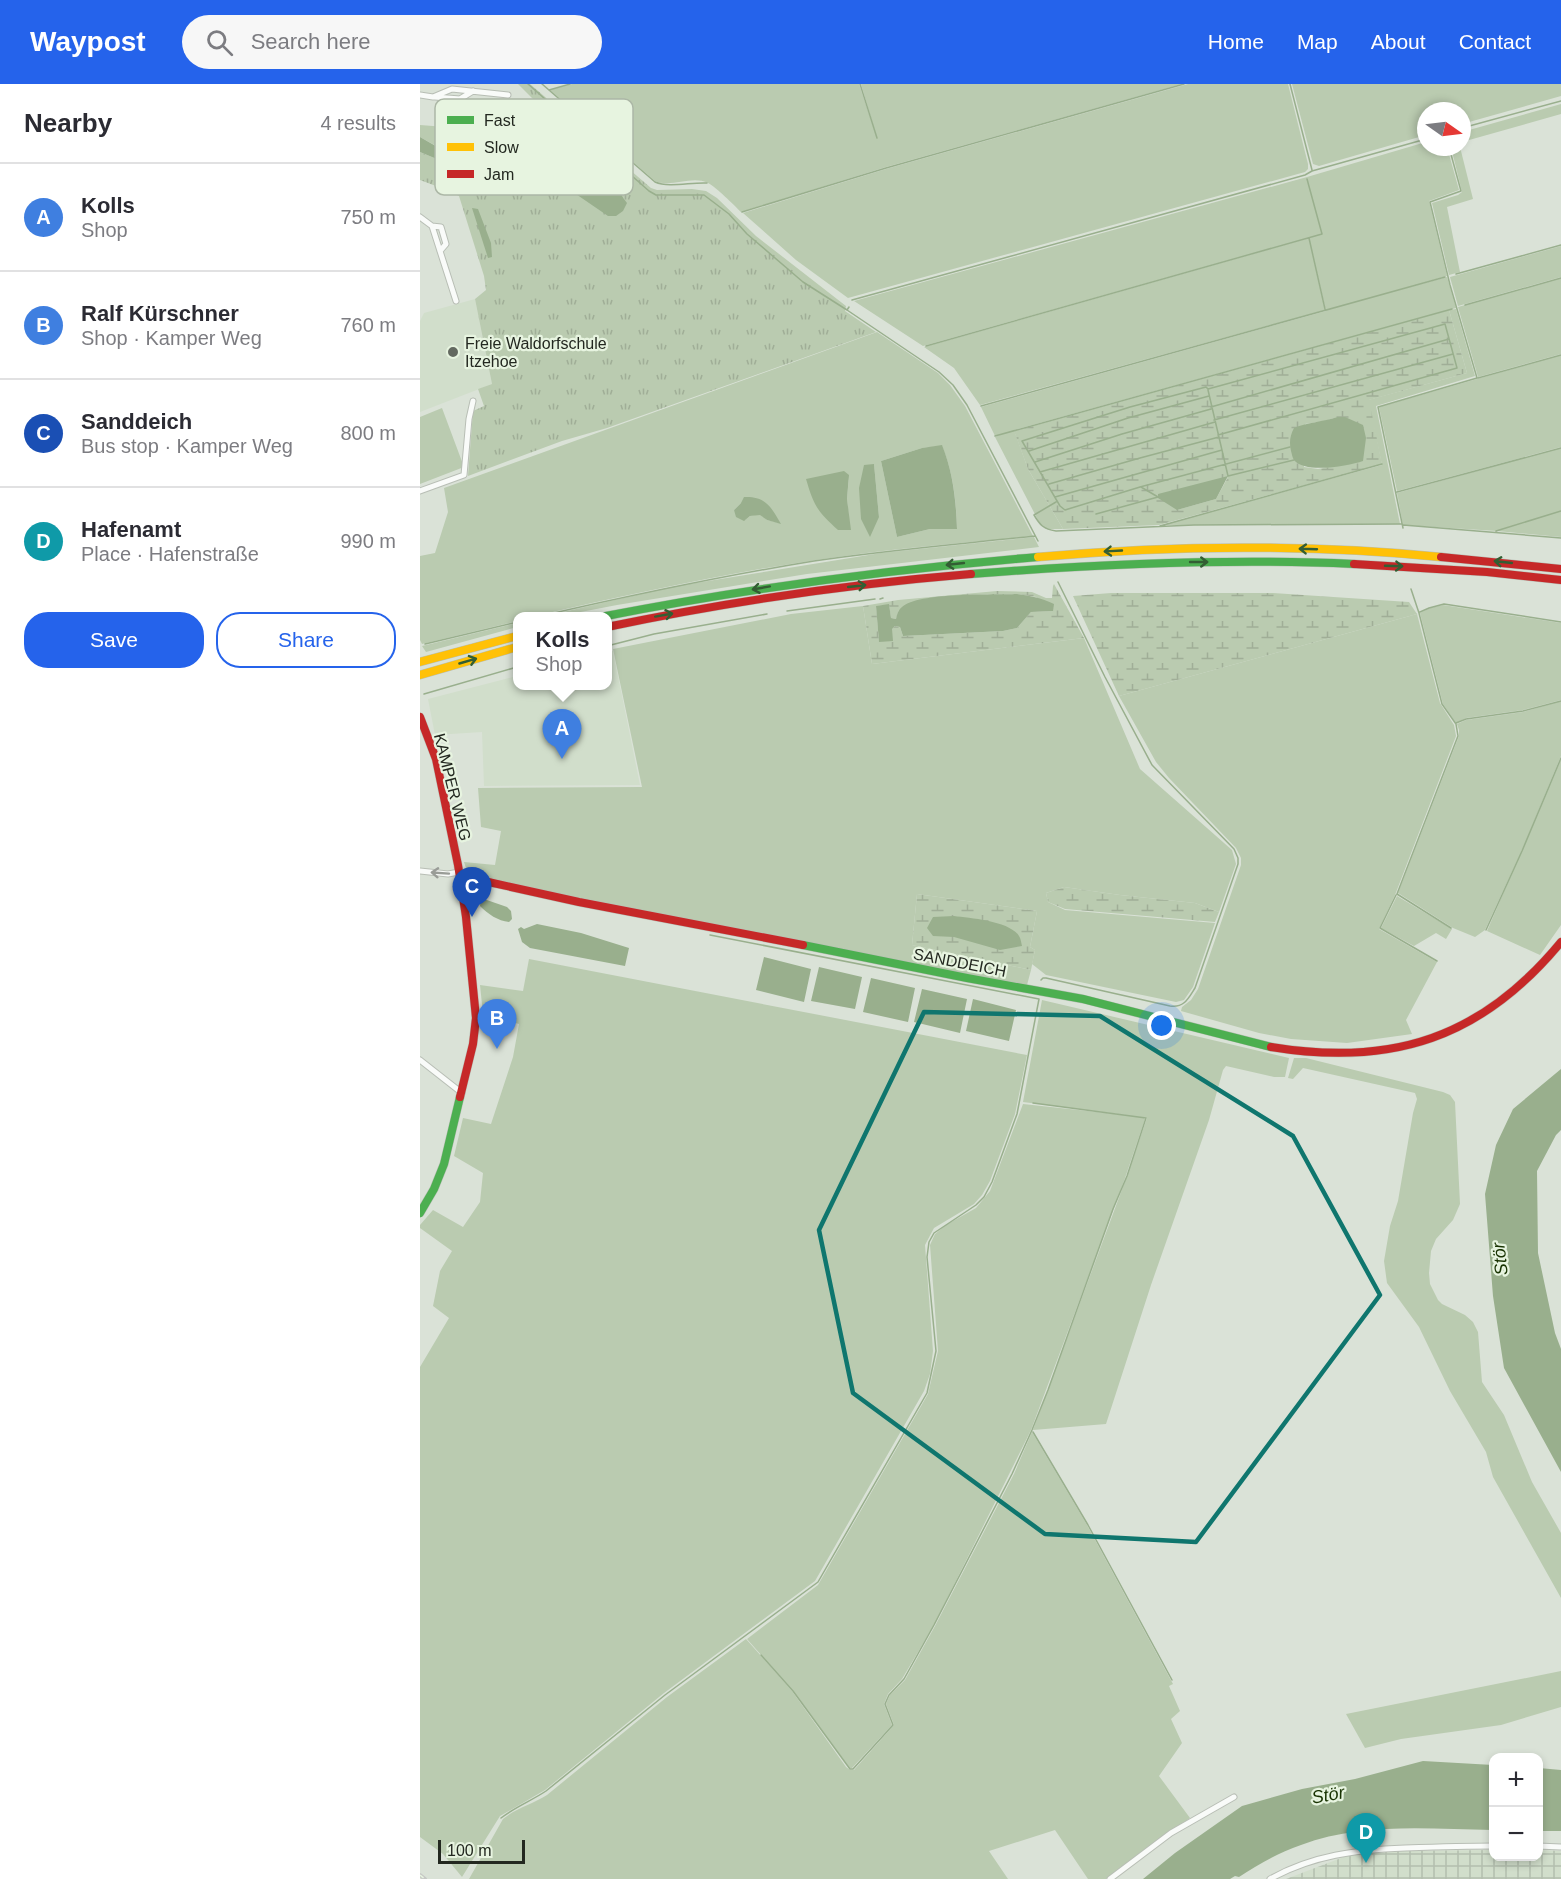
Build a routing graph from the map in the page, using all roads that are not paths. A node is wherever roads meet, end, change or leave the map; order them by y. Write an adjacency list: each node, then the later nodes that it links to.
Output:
1 (453, 87): 2 (street); 5 (street)
2 (473, 91): 4 (street); 5 (street)
3 (420, 95): 5 (street)
4 (508, 95)
5 (433, 97)
6 (420, 217): 7 (street)
7 (456, 301)
8 (473, 401): 9 (street)
9 (420, 491)
10 (1561, 569): 12 (main road, one-way to 12)
11 (1561, 580): 13 (main road, one-way to 11)
12 (612, 615)
13 (612, 626)
14 (513, 637): 16 (main road)
15 (513, 648): 17 (main road, one-way to 15)
16 (420, 662)
17 (420, 675)
18 (420, 717): 20 (main road, KAMPER WEG)
19 (420, 871): 20 (street, SANDDEICH, one-way to 19)
20 (460, 876): 21 (main road, SANDDEICH); 23 (main road, KAMPER WEG)
21 (1561, 942)
22 (420, 1060): 23 (street)
23 (462, 1093): 24 (main road, KAMPER WEG)
24 (420, 1213)
25 (1234, 1797): 29 (street)
26 (1489, 1846): 30 (street)
27 (1543, 1846): 28 (street)
28 (1561, 1847)
29 (1110, 1879)
30 (1270, 1879)

